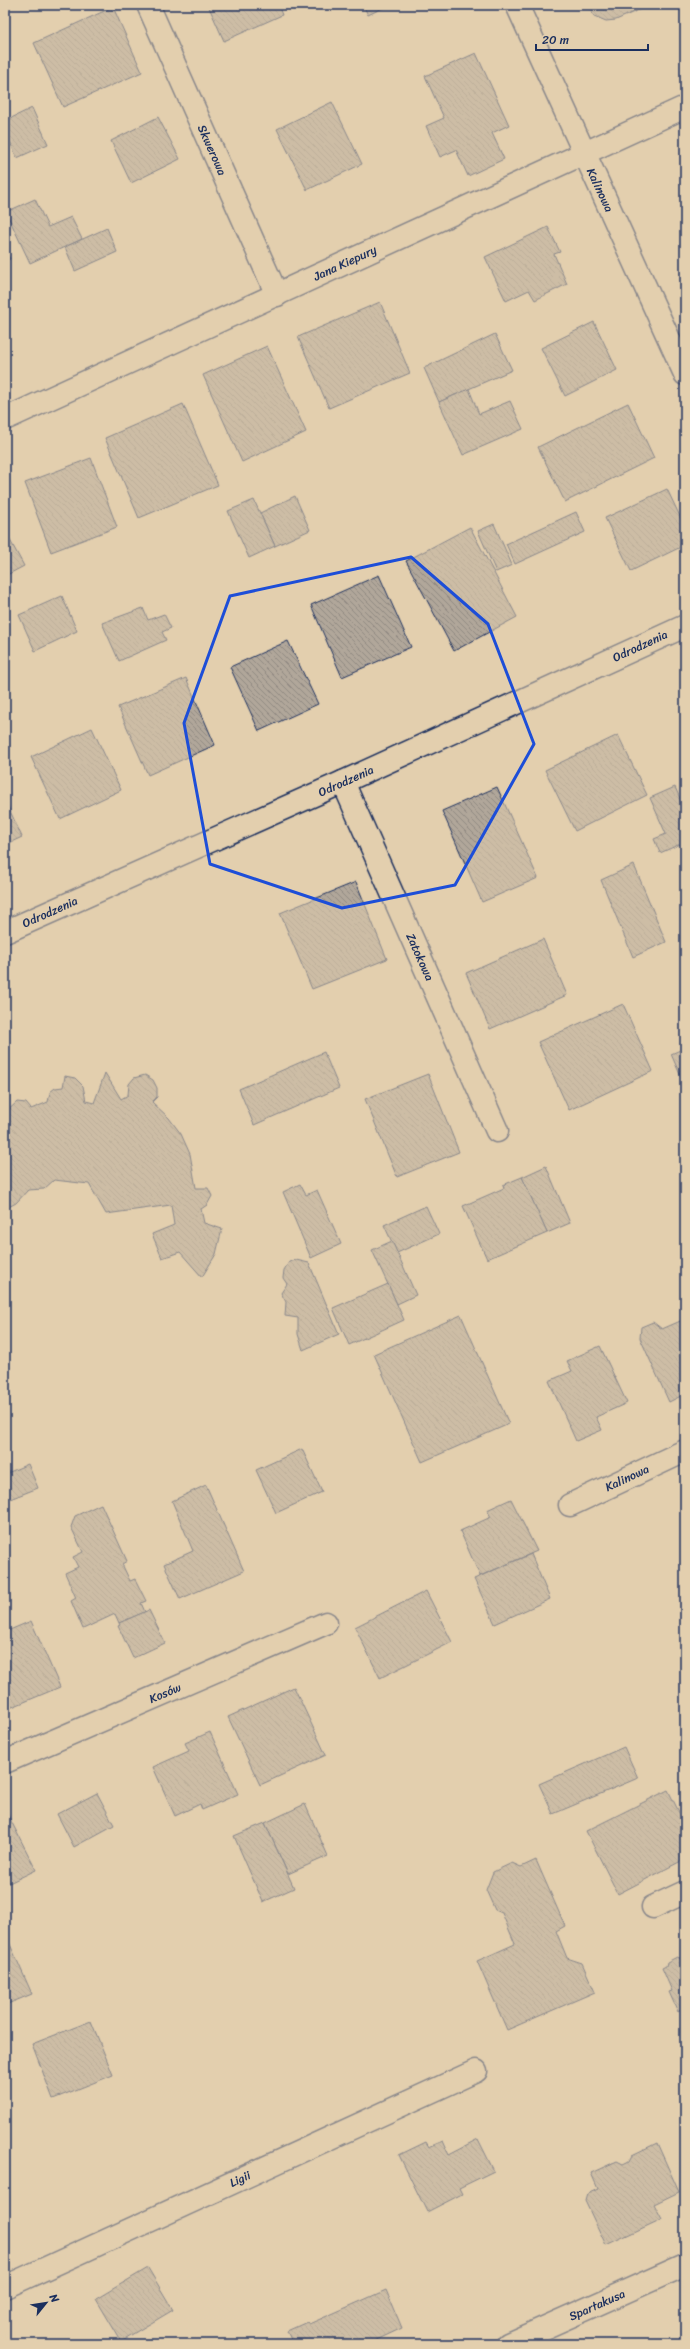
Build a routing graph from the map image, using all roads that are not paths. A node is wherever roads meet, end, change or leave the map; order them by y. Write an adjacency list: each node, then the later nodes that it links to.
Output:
1 (148, 5): 5 (street, Skwerowa)
2 (517, 5): 4 (street, Kalinowa)
3 (685, 107): 4 (street, Jana Kiepury)
4 (584, 154): 5 (street, Jana Kiepury); 6 (street, Kalinowa)
5 (277, 295): 7 (street, Jana Kiepury)
6 (685, 374)
7 (5, 419)
8 (685, 626): 9 (street, Odrodzenia)
9 (343, 782): 10 (street, Odrodzenia); 11 (street, Zatokowa)
10 (5, 932)
11 (497, 1131)
12 (685, 1451): 13 (street, Kalinowa)
13 (570, 1505)
14 (326, 1623): 15 (street, Kosów)
15 (5, 1762)
16 (685, 1892): 17 (street)
17 (653, 1907)
18 (476, 2071): 20 (street, Ligii)
19 (685, 2265): 21 (street, Spartakusa)
20 (5, 2287)
21 (508, 2344)

